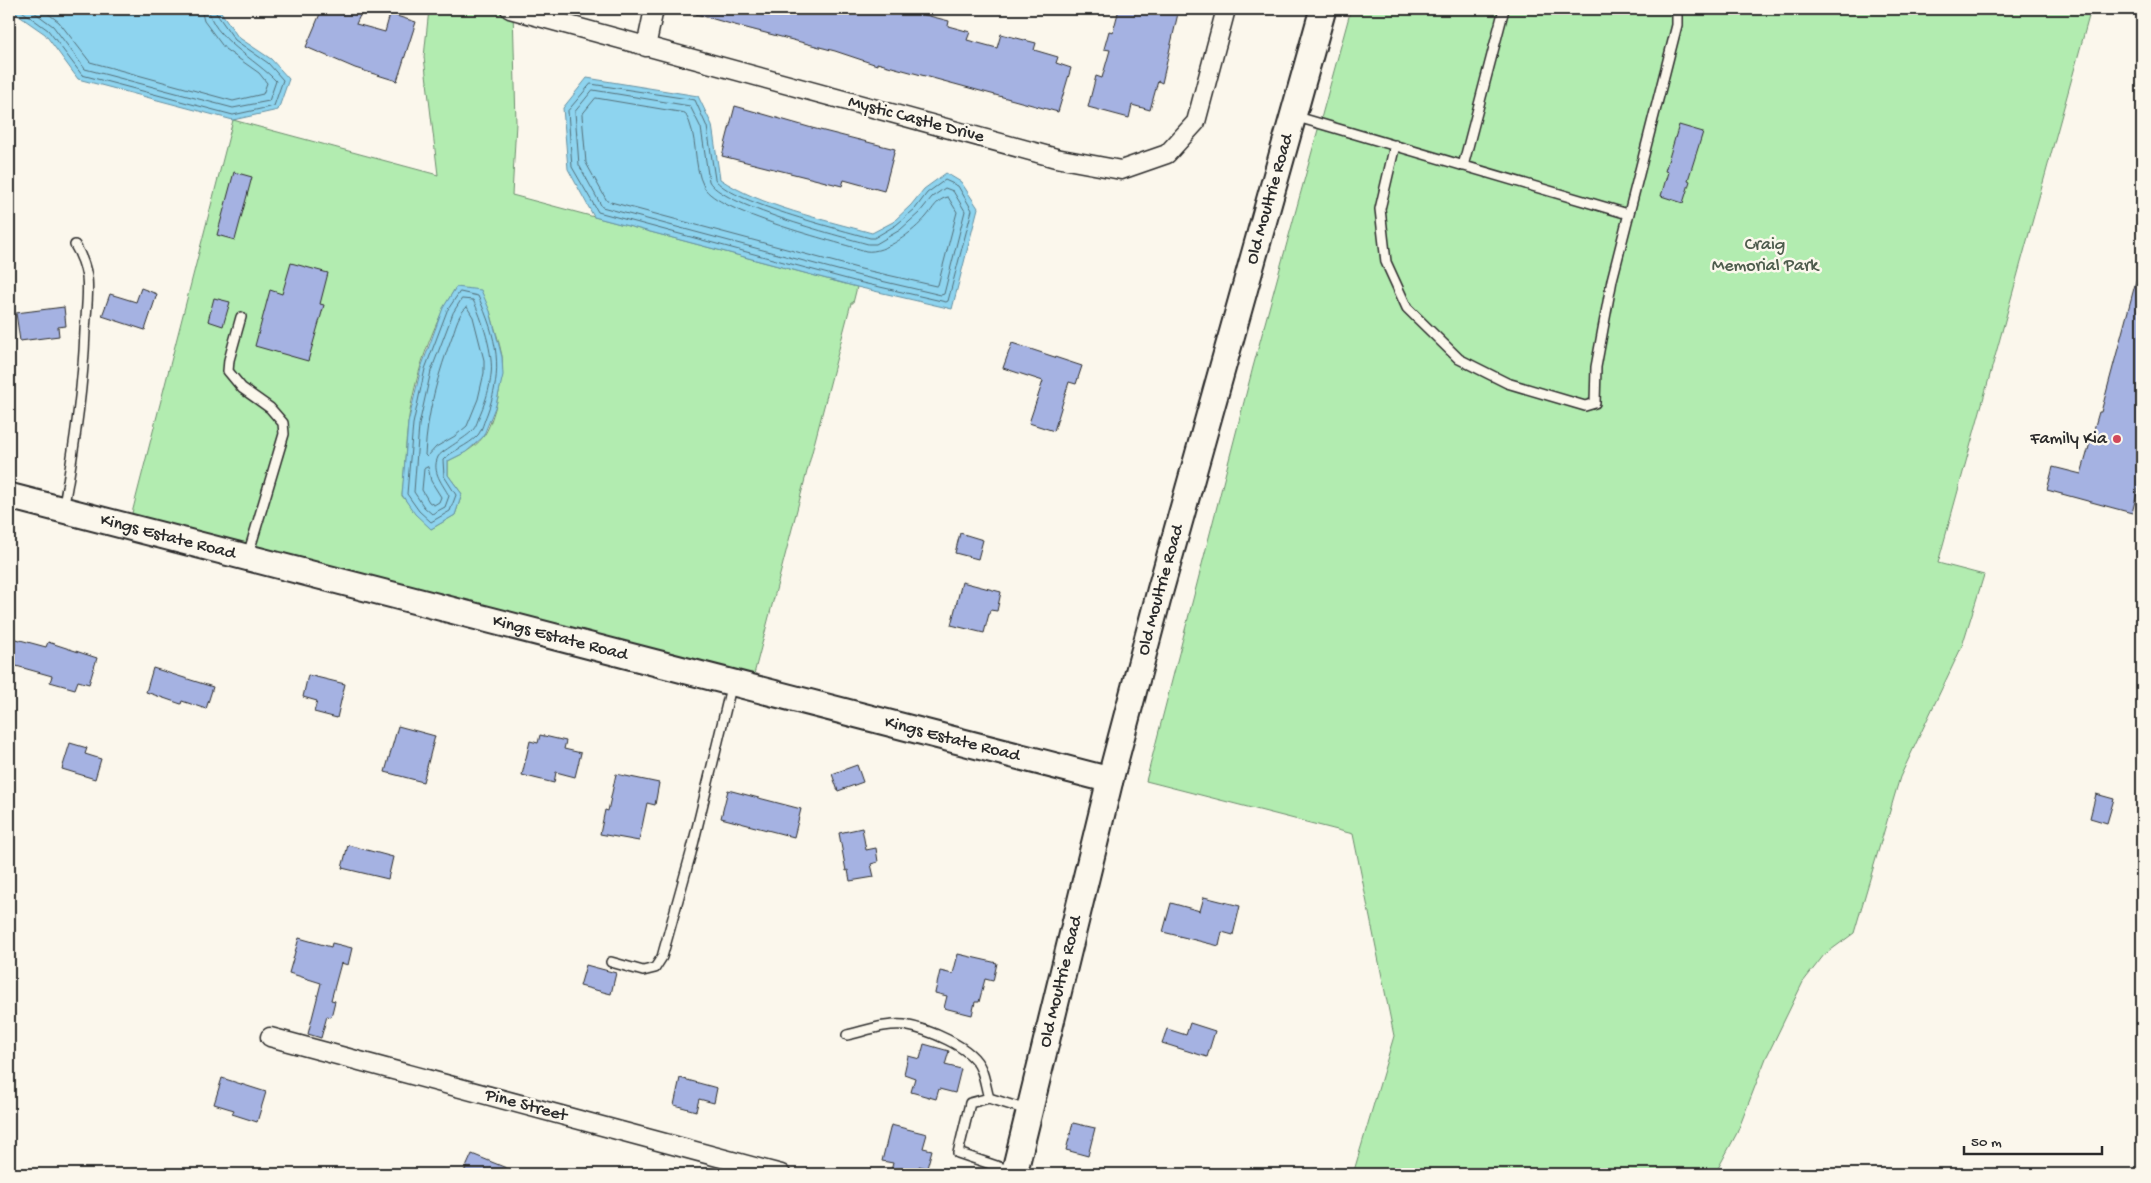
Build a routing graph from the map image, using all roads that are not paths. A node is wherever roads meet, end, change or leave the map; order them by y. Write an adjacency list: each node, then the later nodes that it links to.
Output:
1 (510, 9): 7 (street, Mystic Castle Drive)
2 (654, 9): 7 (street)
3 (1226, 9): 7 (street, Mystic Castle Drive)
4 (1323, 9): 8 (main road, Old Moultrie Road)
5 (1504, 9): 10 (lane)
6 (1674, 9): 11 (lane)
7 (646, 47)
8 (1294, 115): 9 (lane); 18 (main road, Old Moultrie Road)
9 (1395, 145): 10 (lane); 11 (lane)
10 (1464, 166): 11 (lane)
11 (1628, 214)
12 (75, 244): 15 (lane)
13 (241, 317): 16 (lane)
14 (9, 496): 15 (main road, Kings Estate Road)
15 (63, 510): 16 (main road, Kings Estate Road)
16 (247, 558): 17 (main road, Kings Estate Road)
17 (732, 683): 18 (main road, Kings Estate Road); 19 (lane)
18 (1110, 780): 23 (main road, Old Moultrie Road)
19 (611, 962)
20 (847, 1035): 22 (lane)
21 (270, 1038): 25 (street, Pine Street)
22 (988, 1098): 23 (lane); 24 (lane)
23 (1029, 1111): 24 (main road, Old Moultrie Road)
24 (1014, 1173)
25 (781, 1174)

